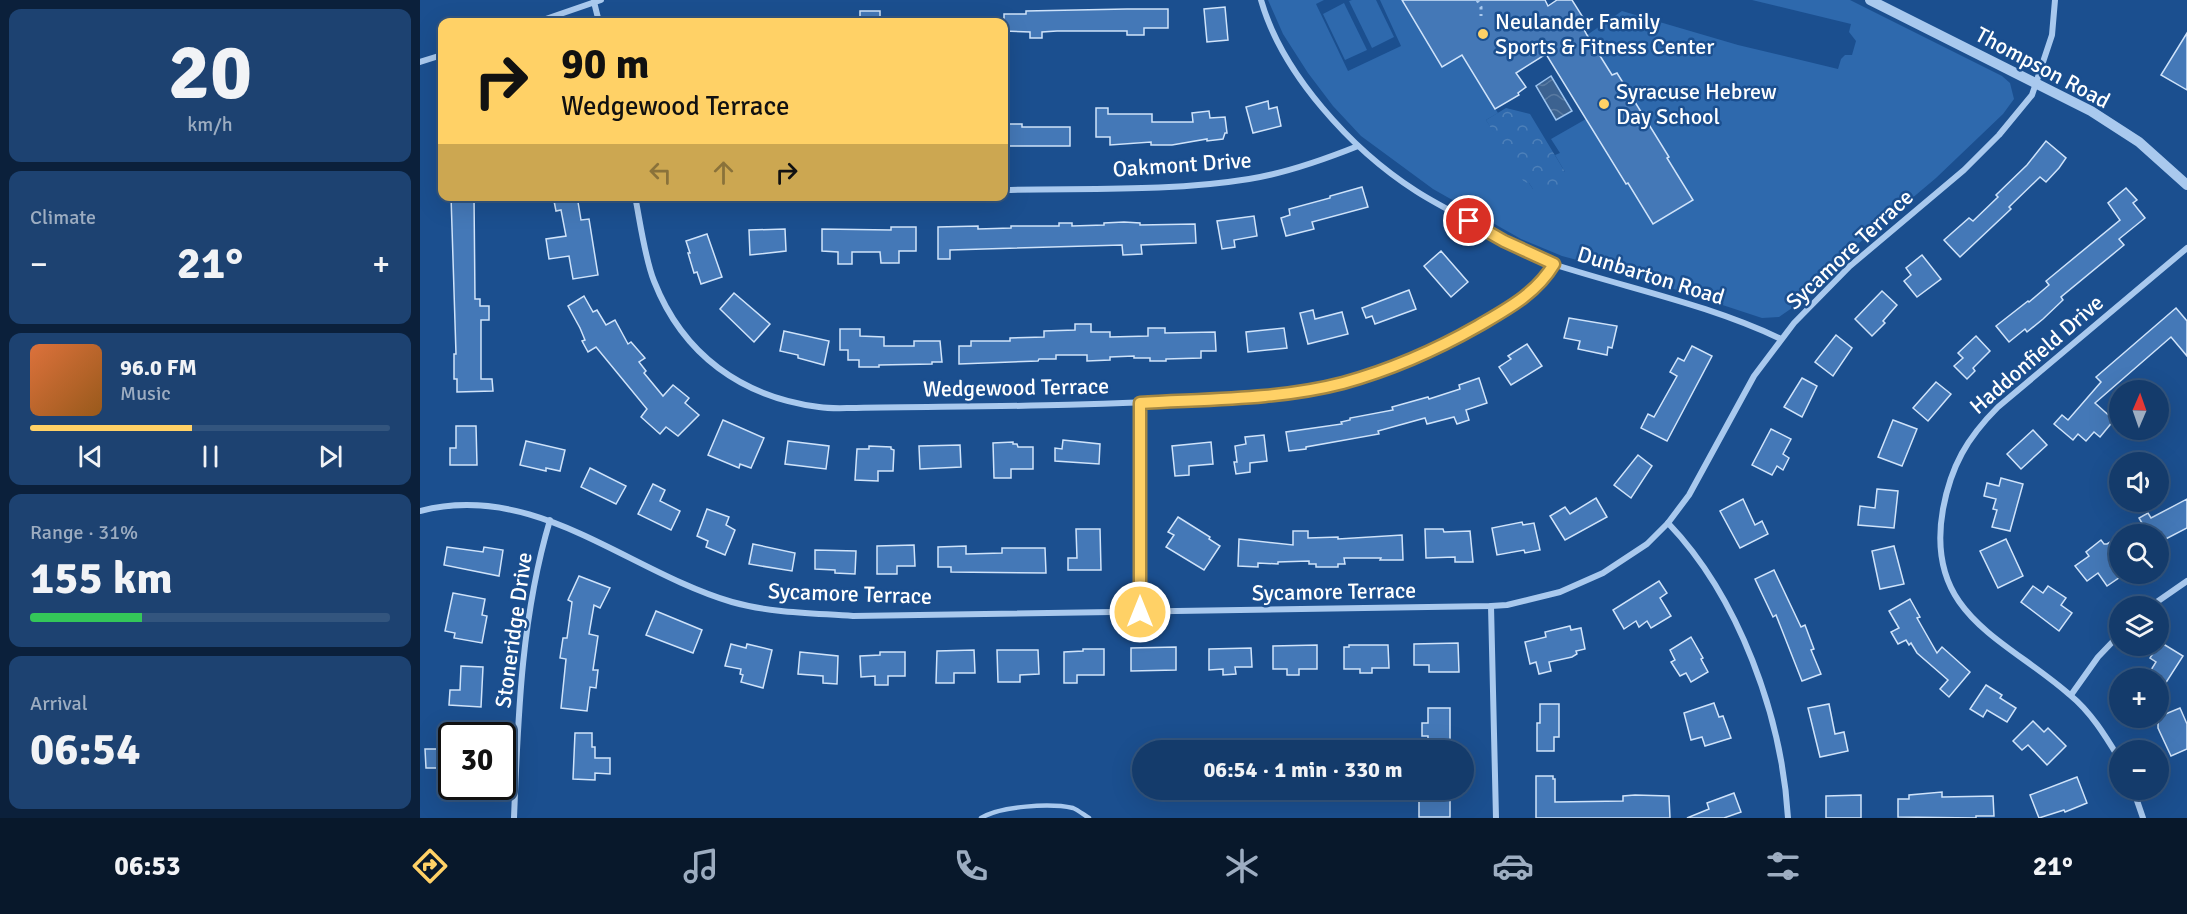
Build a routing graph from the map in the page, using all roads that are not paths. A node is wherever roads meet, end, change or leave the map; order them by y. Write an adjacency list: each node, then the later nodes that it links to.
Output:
1 (1261, 0): 10 (street, Dunbarton Road)
2 (1870, 0): 9 (street, Thompson Road)
3 (2055, 0): 9 (street, Sycamore Terrace)
4 (598, 1): 5 (street); 6 (street)
5 (549, 18)
6 (599, 18)
7 (438, 56): 8 (street)
8 (420, 62)
9 (2037, 84): 11 (street, Thompson Road); 16 (street, Sycamore Terrace)
10 (1358, 146): 12 (street, Oakmont Drive); 15 (street, Dunbarton Road)
11 (2187, 185)
12 (1008, 190)
13 (636, 201): 17 (street, Wedgewood Terrace)
14 (2187, 249): 26 (street, Haddonfield Drive)
15 (1554, 264): 16 (street, Dunbarton Road); 17 (street, Wedgewood Terrace)
16 (1781, 339): 20 (street, Sycamore Terrace)
17 (1140, 403): 24 (street)
18 (420, 511): 19 (street, Sycamore Terrace)
19 (550, 520): 24 (street, Sycamore Terrace); 29 (street, Stoneridge Drive)
20 (1668, 523): 23 (street, Sycamore Terrace); 33 (street)
21 (2187, 581): 22 (street)
22 (2165, 596)
23 (1491, 606): 24 (street, Sycamore Terrace); 32 (street)
24 (1140, 612)
25 (2109, 646): 26 (street)
26 (2072, 695): 27 (street, Haddonfield Drive)
27 (2109, 742)
28 (2137, 800): 34 (street)
29 (514, 818)
30 (981, 818): 31 (lane)
31 (1089, 818)
32 (1496, 818)
33 (1788, 818)
34 (2143, 818)

